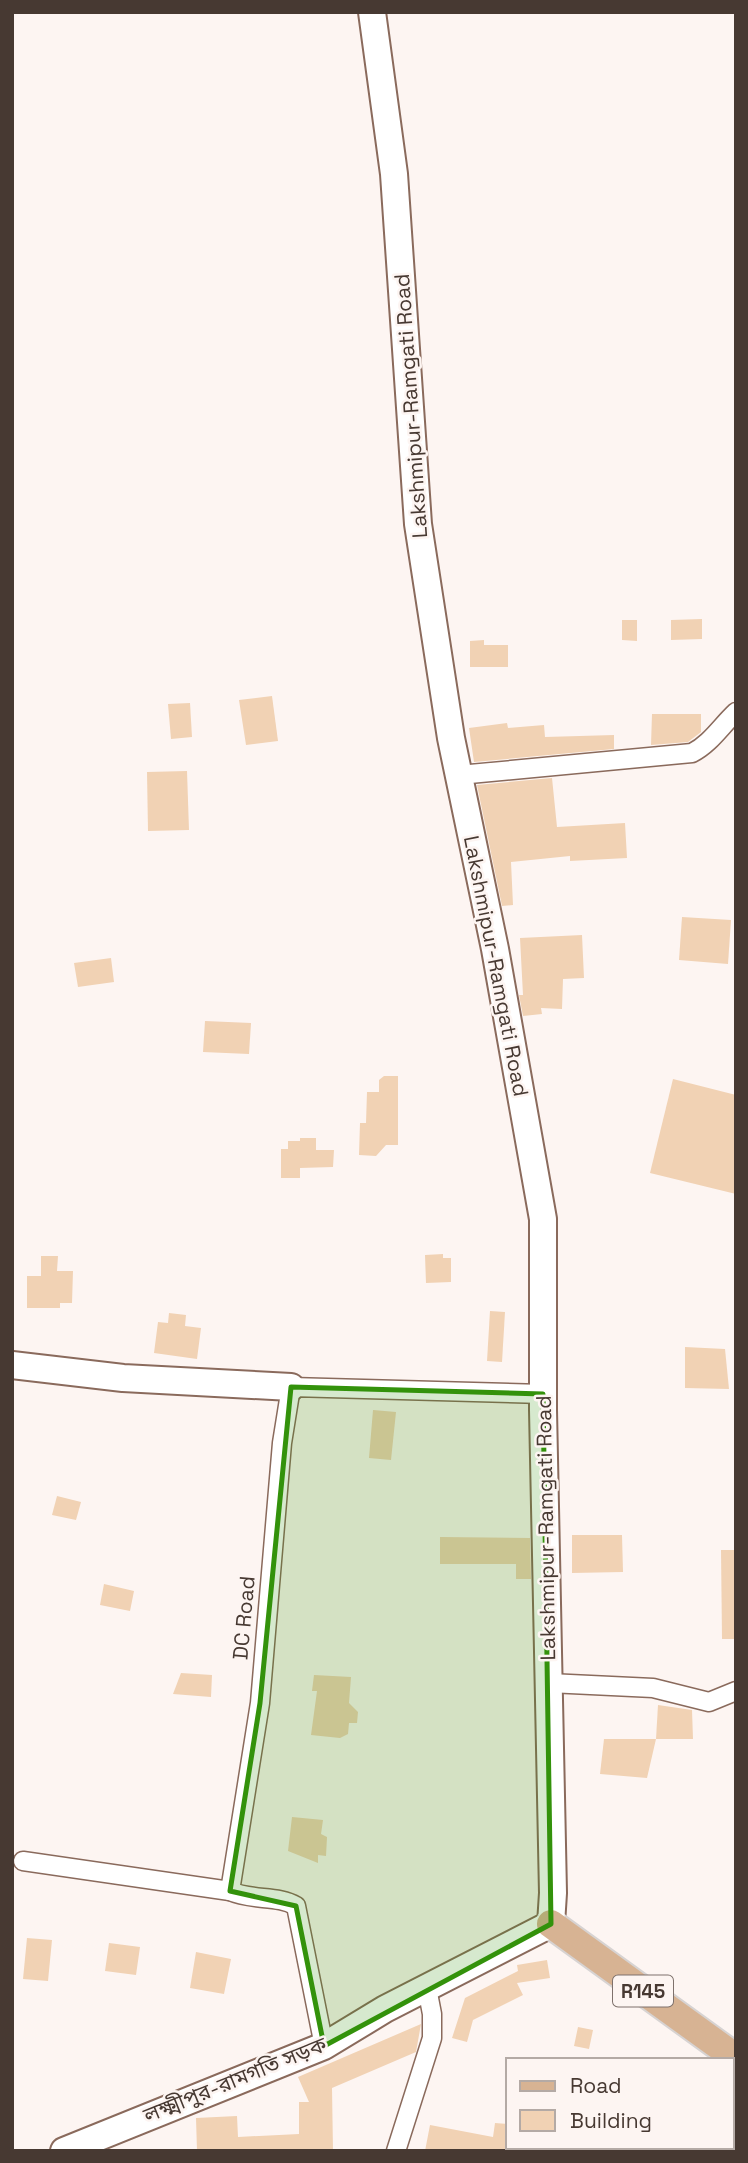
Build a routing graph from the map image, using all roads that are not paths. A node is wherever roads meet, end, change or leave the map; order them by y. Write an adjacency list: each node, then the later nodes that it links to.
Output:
1 (372, 12): 3 (main road, Lakshmipur-Ramgati Road)
2 (736, 712): 3 (street)
3 (459, 775): 6 (main road, Lakshmipur-Ramgati Road)
4 (12, 1366): 5 (main road)
5 (291, 1387): 6 (street); 10 (street, DC Road)
6 (543, 1394): 7 (main road, Lakshmipur-Ramgati Road)
7 (549, 1683): 8 (street); 11 (main road, Lakshmipur-Ramgati Road)
8 (736, 1691)
9 (23, 1861): 10 (street)
10 (230, 1891): 13 (street)
11 (551, 1924): 12 (main road, লক্ষ্মীপুর-রামগতি সড়ক); 14 (main road, R145)
12 (427, 1988): 13 (main road, লক্ষ্মীপুর-রামগতি সড়ক); 16 (street)
13 (324, 2046): 15 (main road, লক্ষ্মীপুর-রামগতি সড়ক)
14 (736, 2058)
15 (64, 2151)
16 (396, 2151)

